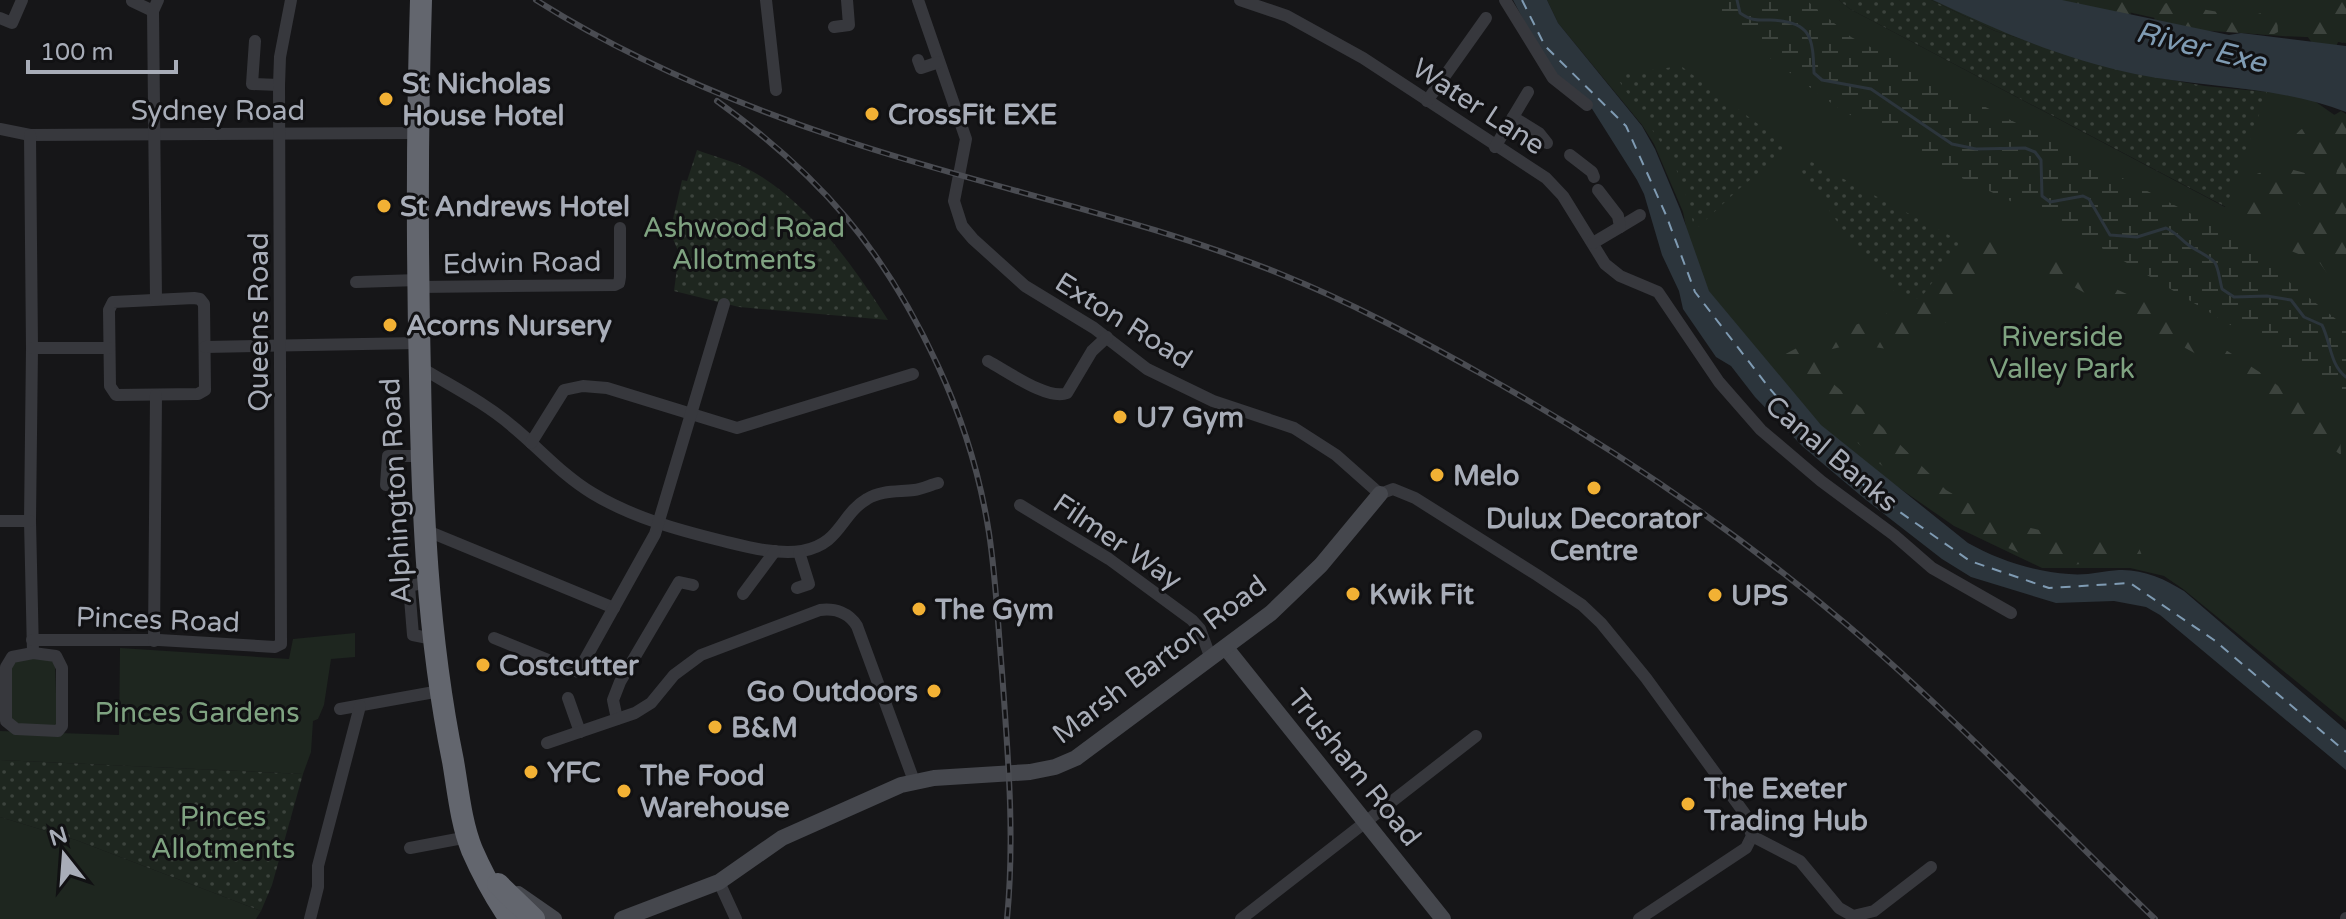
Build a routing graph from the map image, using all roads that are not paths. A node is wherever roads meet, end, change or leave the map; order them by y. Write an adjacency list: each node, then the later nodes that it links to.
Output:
1 (22, 0): 12 (street)
2 (291, 0): 19 (street, Queens Road)
3 (421, 0): 27 (highway, Alphington Road)
4 (766, 0): 20 (street)
5 (847, 0): 14 (street)
6 (918, 0): 18 (street)
7 (1240, 0): 22 (street, Water Lane)
8 (1505, 0): 23 (street)
9 (132, 1): 10 (street)
10 (156, 6): 29 (street)
11 (1486, 18): 22 (street)
12 (6, 20)
13 (865, 24): 14 (street)
14 (849, 25): 15 (street)
15 (834, 27)
16 (255, 41): 19 (street)
17 (918, 60): 18 (street)
18 (939, 62): 42 (street, Exton Road)
19 (279, 85): 26 (street, Queens Road)
20 (776, 90)
21 (1528, 92): 24 (street)
22 (1427, 101): 31 (street, Water Lane)
23 (1587, 105)
24 (1513, 117): 30 (street); 31 (street)
25 (0, 129): 28 (street, Sydney Road)
26 (281, 133): 27 (street, Sydney Road); 29 (street, Sydney Road); 44 (street, Queens Road)
27 (417, 133): 38 (highway, Alphington Road)
28 (24, 134): 29 (street, Sydney Road); 46 (street)
29 (155, 134): 40 (street)
30 (1547, 143)
31 (1495, 147): 36 (street, Water Lane)
32 (1570, 155): 34 (street)
33 (1640, 215): 34 (street)
34 (1620, 227): 36 (street)
35 (620, 228): 38 (street, Edwin Road)
36 (1593, 243): 39 (street, Water Lane)
37 (356, 282): 38 (street)
38 (418, 284): 43 (highway, Alphington Road)
39 (1658, 292): 69 (street, Canal Banks)
40 (156, 299): 45 (street); 47 (street)
41 (724, 304): 52 (street)
42 (1107, 337): 48 (street); 57 (street, Exton Road)
43 (418, 343): 44 (street); 49 (highway, Alphington Road)
44 (282, 346): 45 (street); 72 (street, Queens Road)
45 (205, 347): 51 (street)
46 (32, 348): 47 (street); 60 (street)
47 (109, 348): 51 (street)
48 (988, 361)
49 (420, 367): 53 (street); 54 (highway, Alphington Road)
50 (913, 374): 52 (street)
51 (156, 395): 71 (street)
52 (693, 415): 53 (street); 61 (street)
53 (531, 443): 61 (street)
54 (421, 456): 56 (street); 62 (highway, Alphington Road)
55 (938, 483): 64 (street)
56 (386, 485)
57 (1380, 494): 74 (street, Marsh Barton Road); 87 (street)
58 (1020, 505): 75 (street, Filmer Way)
59 (0, 521): 60 (street)
60 (30, 521): 73 (street)
61 (660, 523): 63 (street); 68 (street)
62 (425, 530): 68 (street); 76 (highway, Alphington Road)
63 (775, 551): 64 (street); 67 (street)
64 (799, 552): 66 (street)
65 (693, 585): 80 (street)
66 (797, 588)
67 (743, 594)
68 (614, 608): 70 (street)
69 (2011, 613)
70 (494, 638)
71 (154, 641): 72 (street, Pinces Road); 73 (street, Pinces Road)
72 (281, 644)
73 (33, 647): 73 (street)
74 (1226, 648): 75 (street, Marsh Barton Road); 85 (street, Trusham Road)
75 (1211, 659): 84 (street, Marsh Barton Road)
76 (440, 691): 78 (street); 86 (highway, Alphington Road)
77 (568, 698): 81 (street)
78 (360, 706): 79 (street); 93 (street)
79 (340, 709)
80 (617, 719): 81 (street); 84 (street)
81 (580, 732): 83 (street)
82 (1476, 736): 85 (street)
83 (547, 743)
84 (914, 781): 91 (street, Marsh Barton Road)
85 (1366, 824): 99 (street); 100 (street, Trusham Road)
86 (468, 837): 88 (street); 90 (highway, Alphington Road)
87 (1749, 842): 92 (street); 101 (street)
88 (410, 848)
89 (1931, 867): 92 (street)
90 (494, 882): 94 (highway, Alphington Road); 95 (highway, Alphington Road); 96 (street)
91 (719, 882): 97 (street, Marsh Barton Road); 98 (street)
92 (1877, 915)
93 (310, 919)
94 (510, 919)
95 (534, 919)
96 (554, 919)
97 (622, 919)
98 (736, 919)
99 (1241, 919)
100 (1443, 919)
101 (1639, 919)

